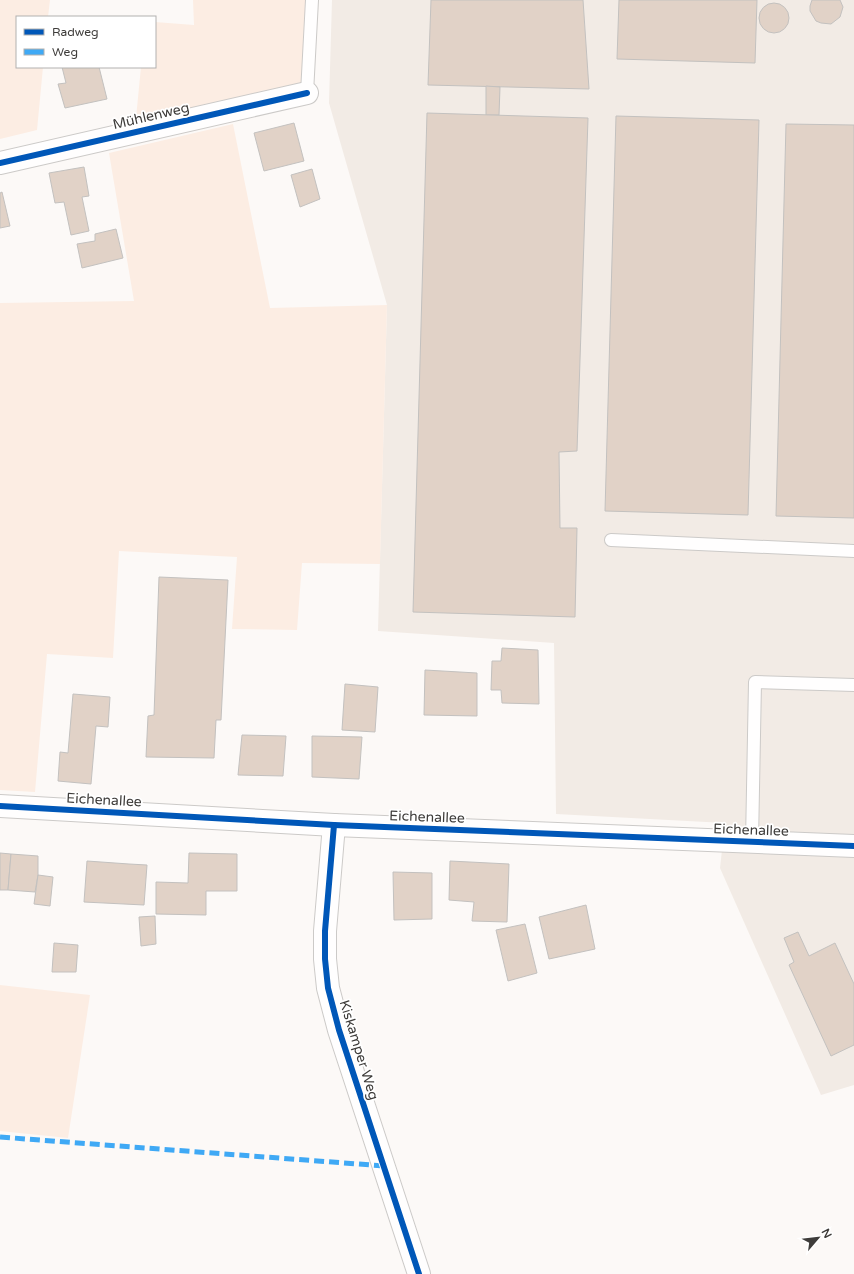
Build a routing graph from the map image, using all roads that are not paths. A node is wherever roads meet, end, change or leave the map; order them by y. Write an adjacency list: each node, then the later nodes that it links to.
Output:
1 (312, 0): 2 (lane)
2 (307, 93): 3 (street, Mühlenweg)
3 (0, 163)
4 (611, 540): 5 (lane)
5 (854, 551)
6 (854, 685): 9 (lane)
7 (0, 806): 8 (street, Eichenallee)
8 (334, 825): 9 (street, Eichenallee); 11 (street, Kiskamper Weg)
9 (752, 842): 10 (street, Eichenallee)
10 (854, 846)
11 (419, 1274)

